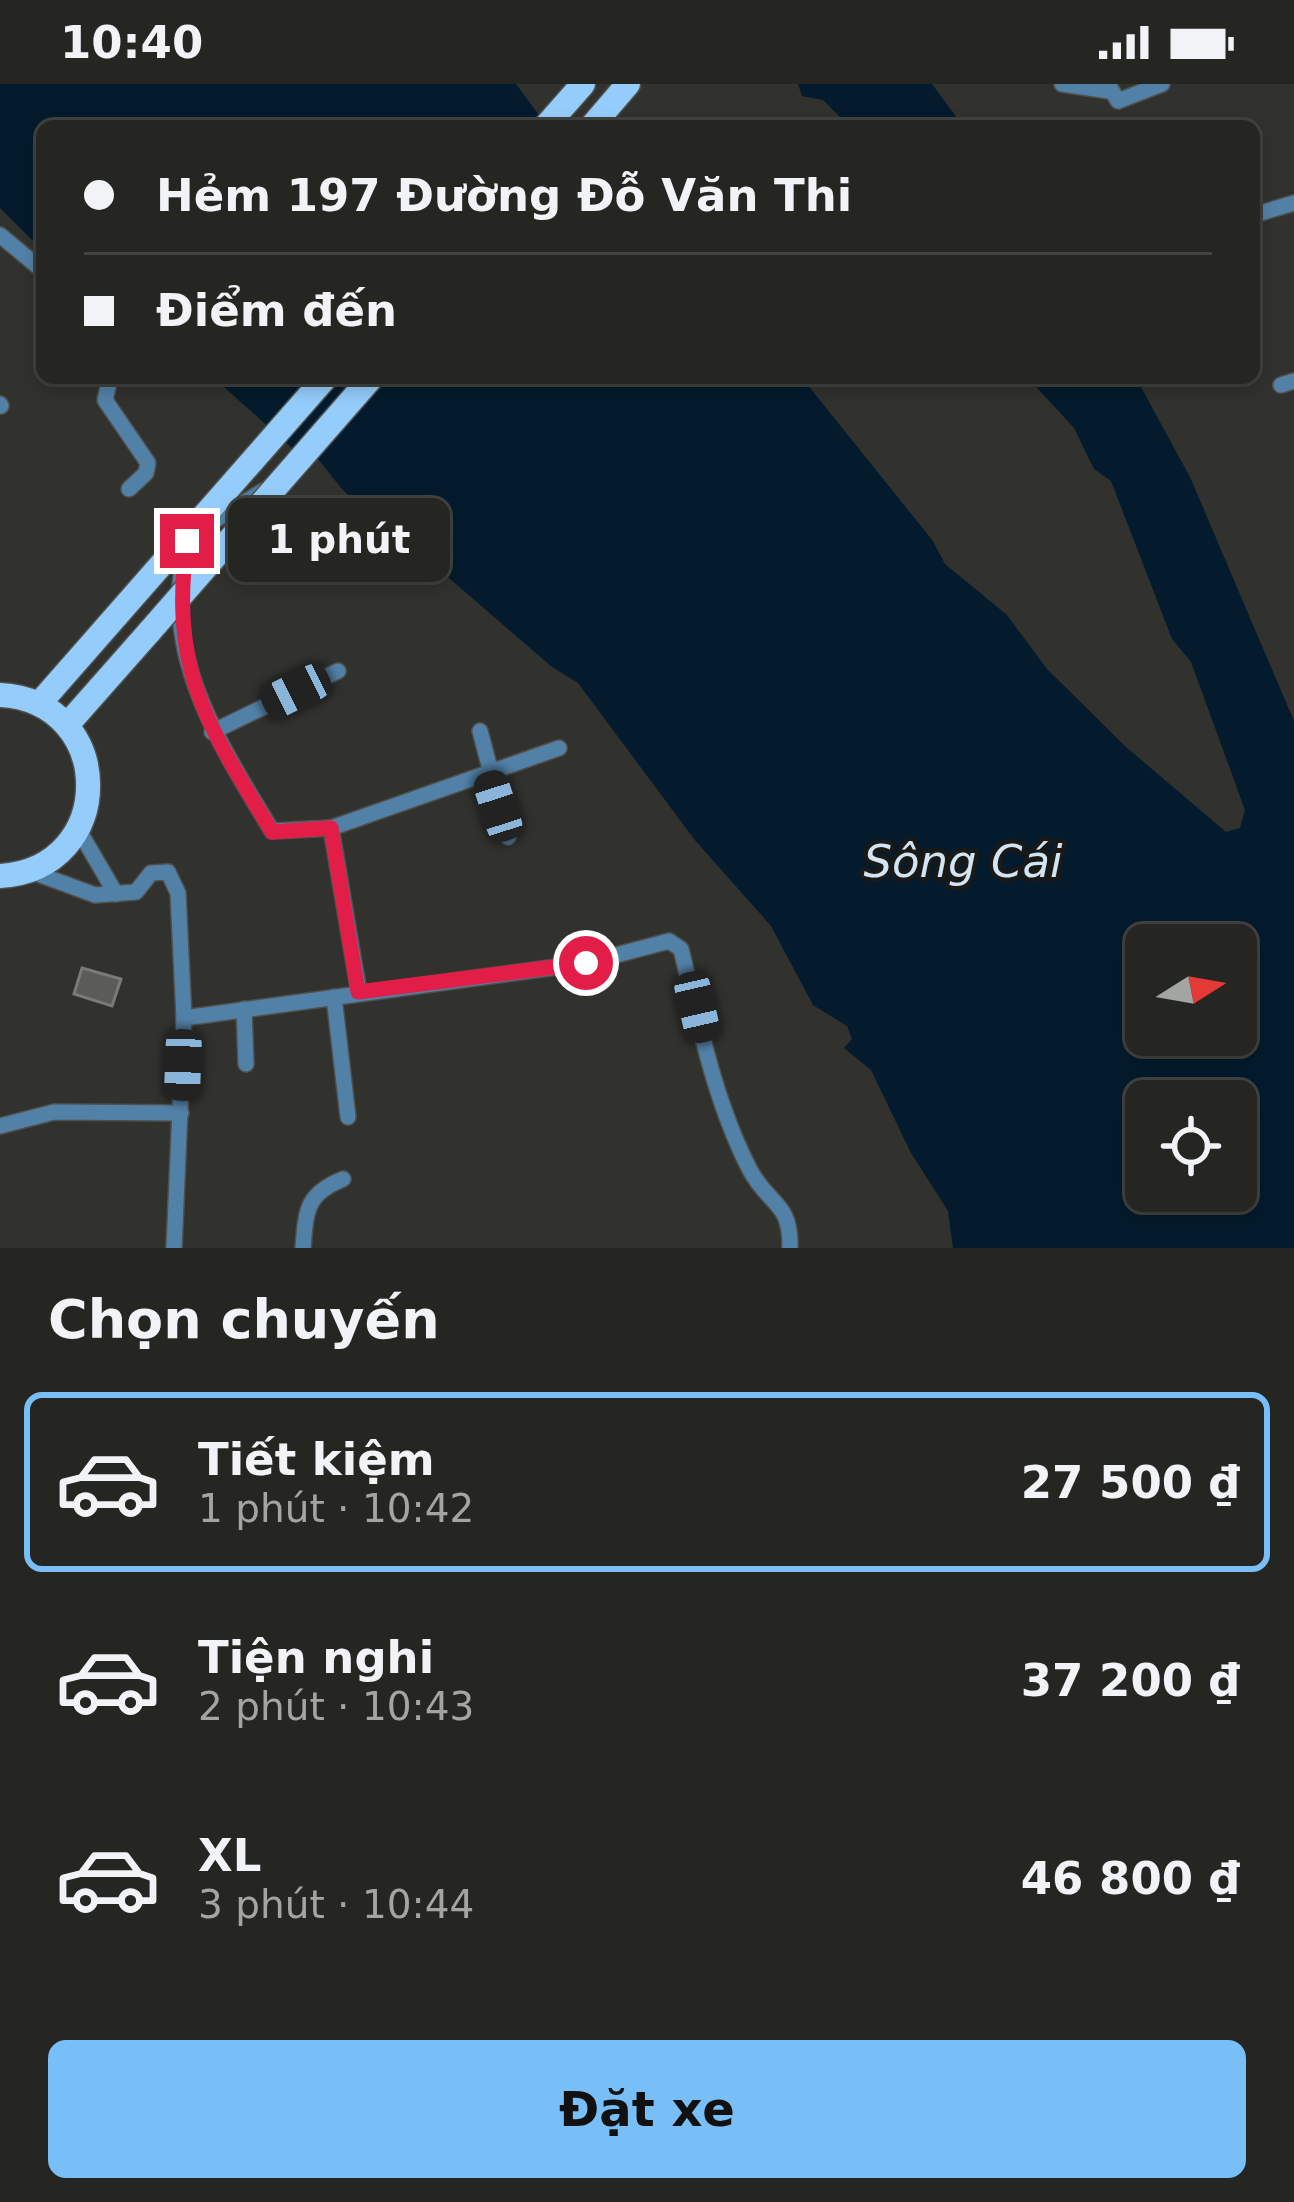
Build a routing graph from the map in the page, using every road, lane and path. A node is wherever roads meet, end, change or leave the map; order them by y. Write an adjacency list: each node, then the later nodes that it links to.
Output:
1 (583, 84): 6 (main road)
2 (628, 84): 7 (main road)
3 (1062, 84): 5 (street)
4 (1162, 84): 5 (street)
5 (1109, 87)
6 (551, 120)
7 (597, 120)
8 (1294, 202): 9 (street)
9 (1260, 213)
10 (4, 244): 11 (street)
11 (36, 266)
12 (109, 384): 16 (street)
13 (320, 384): 19 (main road)
14 (366, 384): 20 (main road, bridge)
15 (290, 475): 21 (street)
16 (129, 489)
17 (338, 670): 21 (street)
18 (0, 695): 19 (main road)
19 (39, 704): 20 (main road)
20 (67, 725): 26 (main road)
21 (212, 731): 25 (street)
22 (480, 731): 24 (street)
23 (559, 748): 24 (street)
24 (488, 775): 25 (street); 27 (street)
25 (331, 828): 31 (street)
26 (78, 829): 28 (main road); 30 (street)
27 (508, 837)
28 (30, 871): 29 (main road); 30 (street)
29 (0, 876)
30 (116, 894): 34 (street)
31 (358, 992): 32 (street); 42 (street)
32 (334, 997): 33 (street); 37 (street)
33 (244, 1009): 34 (street); 35 (street)
34 (184, 1018): 36 (street)
35 (246, 1064)
36 (181, 1113): 38 (street); 40 (street)
37 (348, 1117)
38 (0, 1126)
39 (344, 1178): 41 (street)
40 (174, 1248)
41 (302, 1248)
42 (790, 1248)

